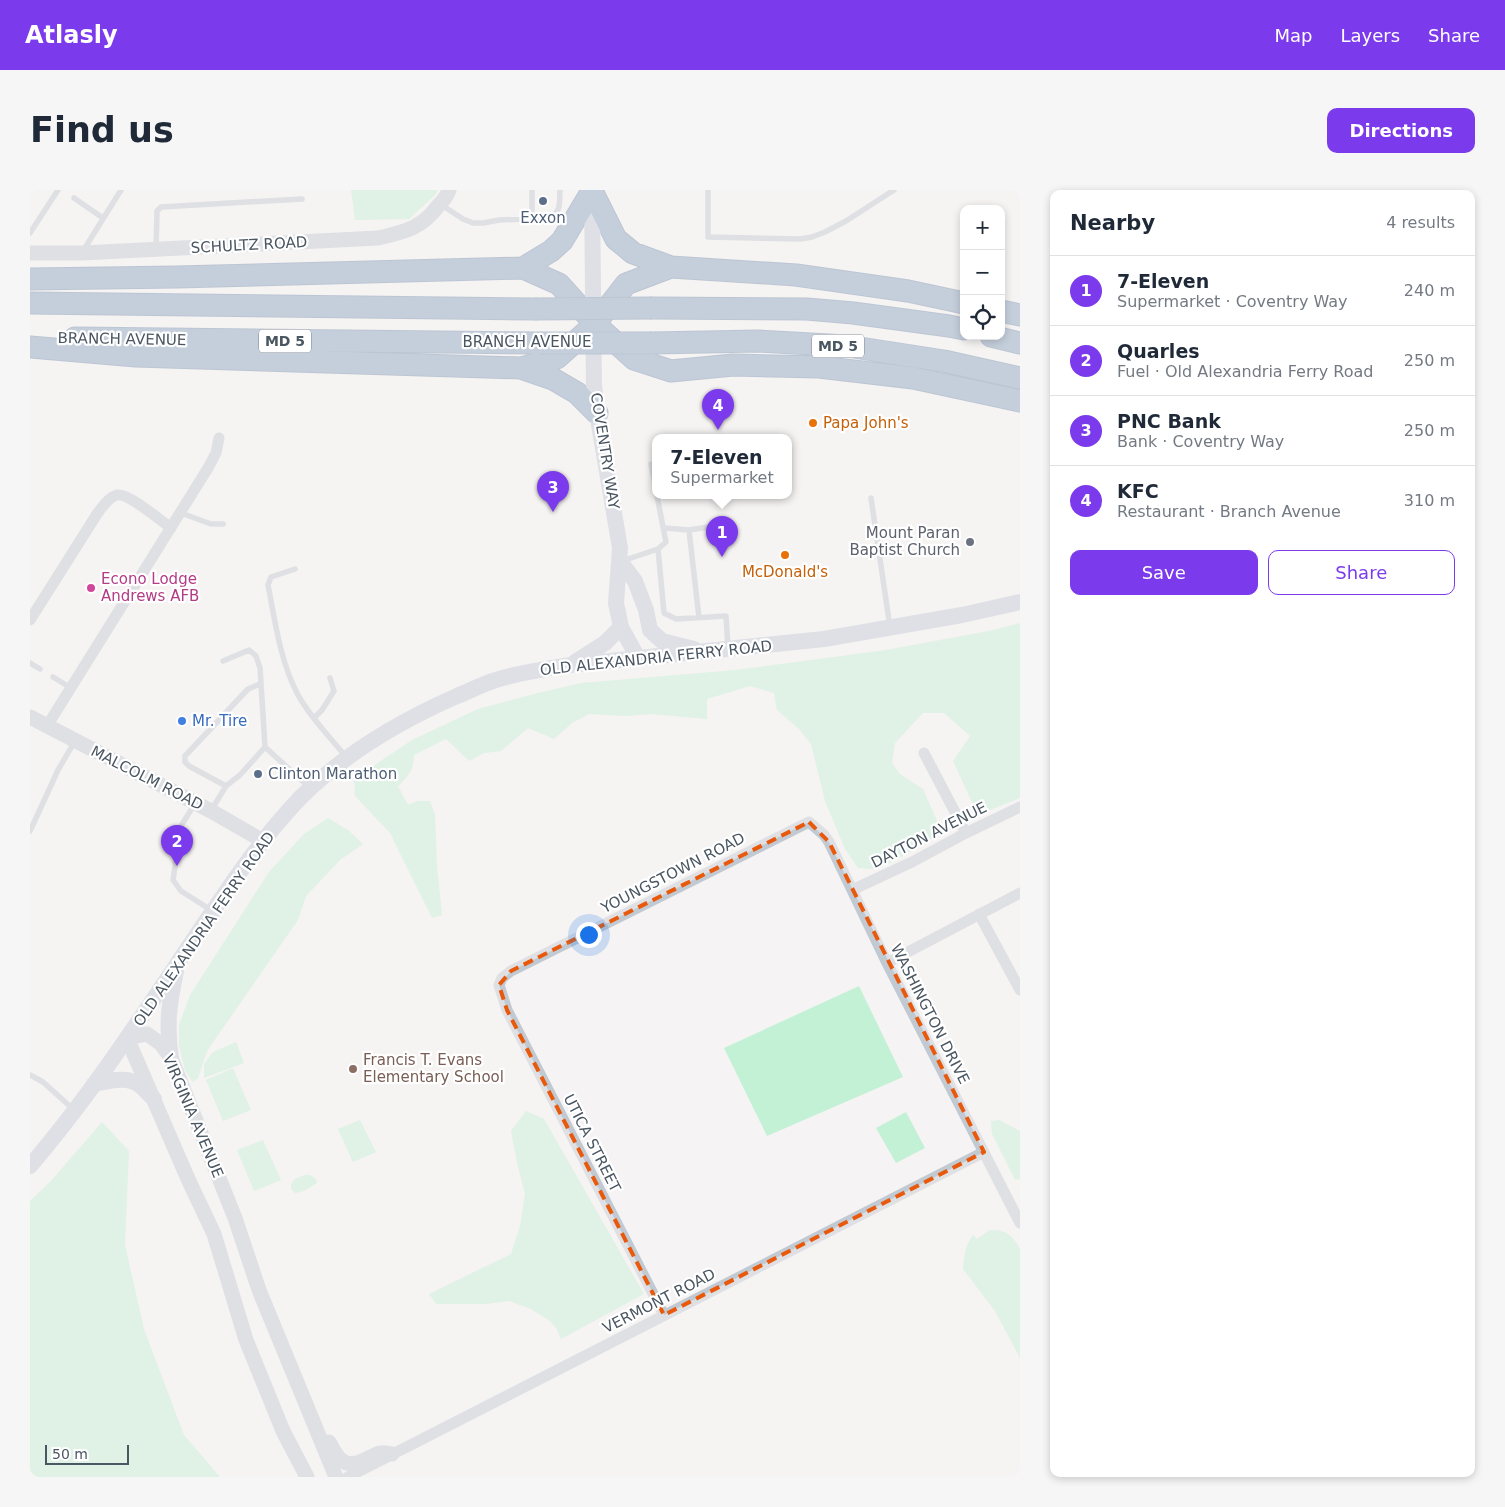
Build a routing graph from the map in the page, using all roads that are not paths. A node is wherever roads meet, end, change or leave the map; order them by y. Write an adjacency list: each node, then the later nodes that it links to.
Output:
1 (58, 190): 14 (lane)
2 (121, 190): 12 (lane)
3 (449, 190): 11 (street, SCHULTZ ROAD)
4 (532, 190): 13 (lane)
5 (560, 190): 13 (lane)
6 (592, 190): 18 (highway); 19 (highway); 25 (main road, COVENTRY WAY)
7 (708, 190): 8 (lane)
8 (894, 190)
9 (74, 198): 12 (lane)
10 (302, 199): 15 (lane)
11 (440, 204): 13 (lane); 15 (street, SCHULTZ ROAD)
12 (103, 218): 17 (lane)
13 (532, 219)
14 (30, 233)
15 (156, 249): 17 (street, SCHULTZ ROAD)
16 (30, 252): 17 (street, SCHULTZ ROAD)
17 (82, 253)
18 (671, 267): 21 (highway); 25 (highway)
19 (522, 268): 20 (highway); 25 (highway)
20 (30, 279)
21 (960, 302)
22 (30, 303): 26 (highway, MD 5, bridge)
23 (1005, 312): 24 (highway)
24 (1020, 315)
25 (594, 324): 31 (highway); 33 (highway); 34 (main road, COVENTRY WAY)
26 (960, 328)
27 (30, 338): 32 (highway, BRANCH AVENUE / MD 5, bridge)
28 (1005, 339): 29 (highway)
29 (1020, 343)
30 (30, 347): 31 (highway)
31 (521, 368): 34 (highway)
32 (1020, 378)
33 (1020, 400)
34 (597, 413): 47 (main road, COVENTRY WAY)
35 (219, 438): 40 (street)
36 (651, 464): 37 (lane)
37 (652, 469)
38 (871, 498): 54 (lane)
39 (658, 499): 44 (lane)
40 (181, 512): 41 (lane); 43 (street)
41 (223, 524)
42 (715, 526): 45 (lane)
43 (171, 528): 52 (street); 65 (street)
44 (664, 528): 45 (lane); 46 (lane)
45 (689, 530): 51 (lane)
46 (658, 549): 47 (lane); 51 (lane)
47 (620, 561): 50 (main road); 53 (main road, COVENTRY WAY)
48 (294, 569): 67 (lane)
49 (1020, 602): 54 (main road, OLD ALEXANDRIA FERRY ROAD)
50 (646, 610): 56 (main road); 57 (main road)
51 (699, 618): 55 (lane)
52 (30, 620)
53 (621, 627): 57 (main road, COVENTRY WAY); 60 (main road)
54 (890, 627): 55 (main road, OLD ALEXANDRIA FERRY ROAD)
55 (728, 649): 56 (main road, OLD ALEXANDRIA FERRY ROAD)
56 (701, 652): 57 (main road, OLD ALEXANDRIA FERRY ROAD)
57 (638, 658): 60 (main road, OLD ALEXANDRIA FERRY ROAD)
58 (223, 662): 64 (lane)
59 (30, 663): 61 (lane)
60 (571, 665): 72 (main road, OLD ALEXANDRIA FERRY ROAD)
61 (40, 669)
62 (53, 677): 65 (lane)
63 (330, 678): 67 (lane)
64 (260, 684): 70 (lane); 73 (lane)
65 (71, 688): 68 (street)
66 (30, 717): 68 (street, MALCOLM ROAD)
67 (314, 718): 72 (lane)
68 (47, 726): 69 (street, MALCOLM ROAD)
69 (75, 741): 75 (street, MALCOLM ROAD); 79 (lane)
70 (265, 747): 73 (lane); 74 (lane)
71 (924, 753): 80 (street)
72 (348, 759): 74 (main road, OLD ALEXANDRIA FERRY ROAD)
73 (226, 786): 77 (lane)
74 (311, 788): 81 (main road, OLD ALEXANDRIA FERRY ROAD)
75 (195, 803): 77 (street, MALCOLM ROAD); 84 (lane)
76 (1020, 807): 80 (street, DAYTON AVENUE)
77 (211, 811): 81 (street, MALCOLM ROAD)
78 (809, 822): 82 (street, WASHINGTON DRIVE); 88 (street, YOUNGSTOWN ROAD)
79 (30, 831)
80 (966, 833): 82 (street, DAYTON AVENUE)
81 (263, 841): 84 (main road, OLD ALEXANDRIA FERRY ROAD)
82 (852, 890): 86 (street, WASHINGTON DRIVE)
83 (1020, 893): 85 (street)
84 (213, 911): 87 (main road, OLD ALEXANDRIA FERRY ROAD)
85 (979, 914): 86 (street); 89 (street)
86 (887, 963): 96 (street, WASHINGTON DRIVE)
87 (177, 964): 90 (main road, OLD ALEXANDRIA FERRY ROAD); 91 (main road)
88 (500, 982): 99 (street, UTICA STREET)
89 (1020, 990)
90 (127, 1038): 91 (street, VIRGINIA AVENUE); 93 (main road, OLD ALEXANDRIA FERRY ROAD); 94 (street, VIRGINIA AVENUE)
91 (171, 1058): 100 (street, VIRGINIA AVENUE)
92 (30, 1074): 95 (lane)
93 (94, 1084): 94 (main road); 95 (main road, OLD ALEXANDRIA FERRY ROAD)
94 (154, 1099): 102 (street, VIRGINIA AVENUE)
95 (74, 1110): 97 (main road, OLD ALEXANDRIA FERRY ROAD)
96 (984, 1152): 98 (street, WASHINGTON DRIVE); 99 (street, VERMONT ROAD)
97 (33, 1157)
98 (1020, 1223)
99 (664, 1316): 101 (street, VERMONT ROAD)
100 (318, 1432): 101 (street); 103 (street, VIRGINIA AVENUE)
101 (392, 1454): 104 (street, VERMONT ROAD)
102 (307, 1477)
103 (336, 1477)
104 (348, 1477)

